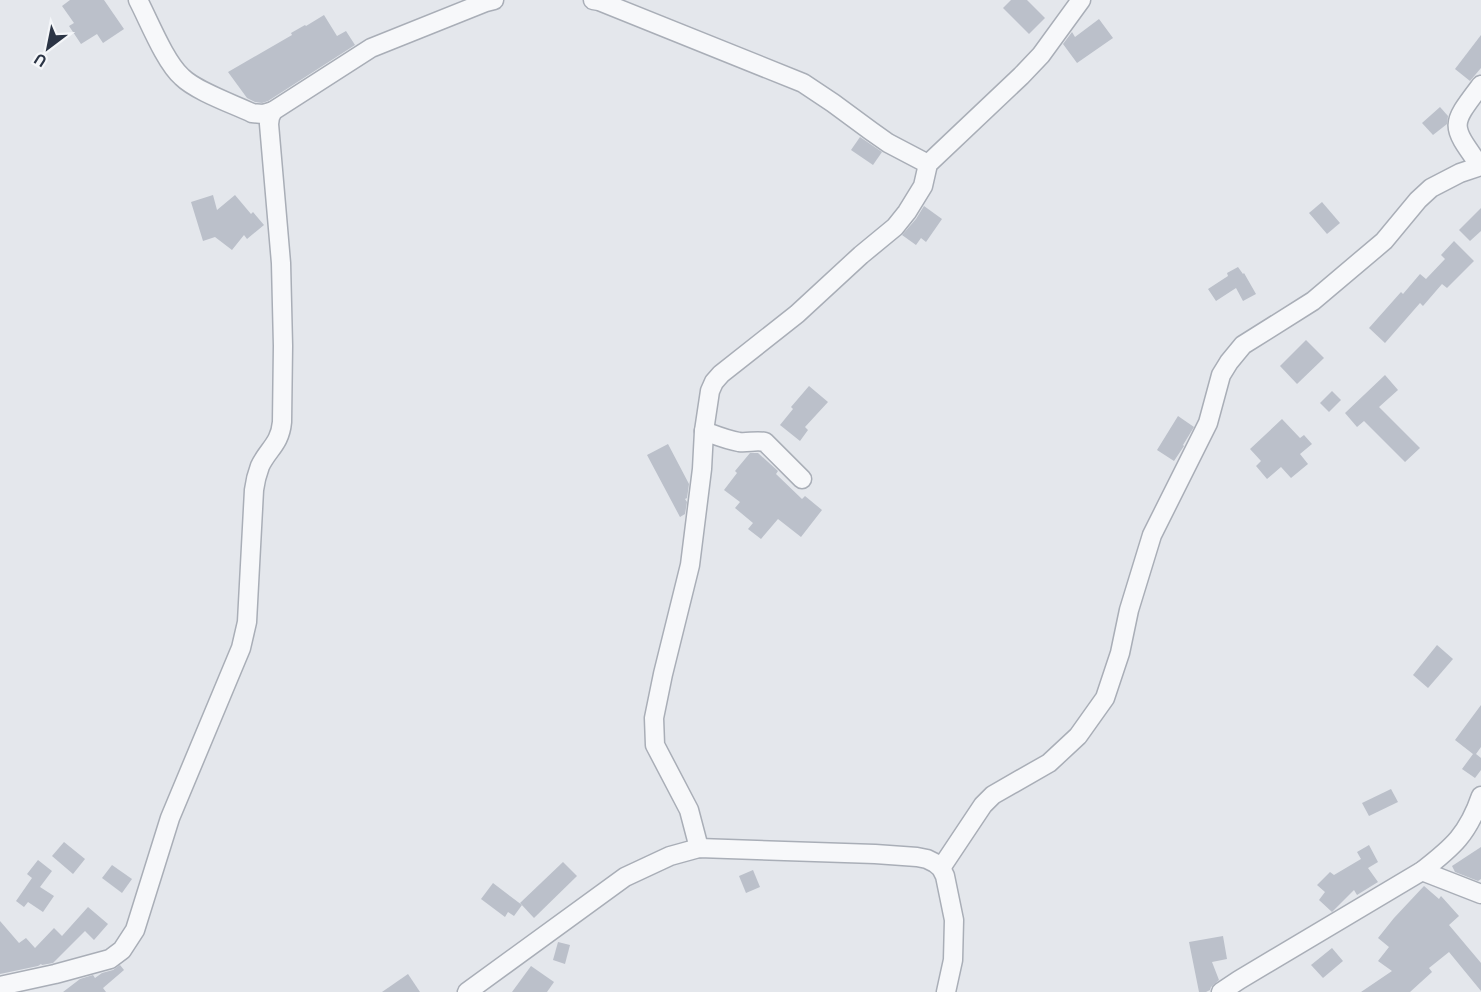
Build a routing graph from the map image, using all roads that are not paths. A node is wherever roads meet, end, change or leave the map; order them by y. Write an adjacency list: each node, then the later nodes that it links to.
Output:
1 (138, 0): 6 (street)
2 (494, 0): 6 (street)
3 (593, 0): 7 (street)
4 (1081, 0): 7 (street)
5 (1481, 85): 8 (street)
6 (273, 111): 16 (street)
7 (928, 164): 9 (street)
8 (1480, 166): 13 (street)
9 (704, 431): 10 (street); 12 (street)
10 (802, 479)
11 (1481, 796): 14 (street)
12 (699, 848): 13 (street); 17 (street)
13 (941, 868): 18 (street)
14 (1422, 871): 15 (street); 19 (street)
15 (1481, 894)
16 (0, 987)
17 (467, 992)
18 (946, 992)
19 (1221, 992)

